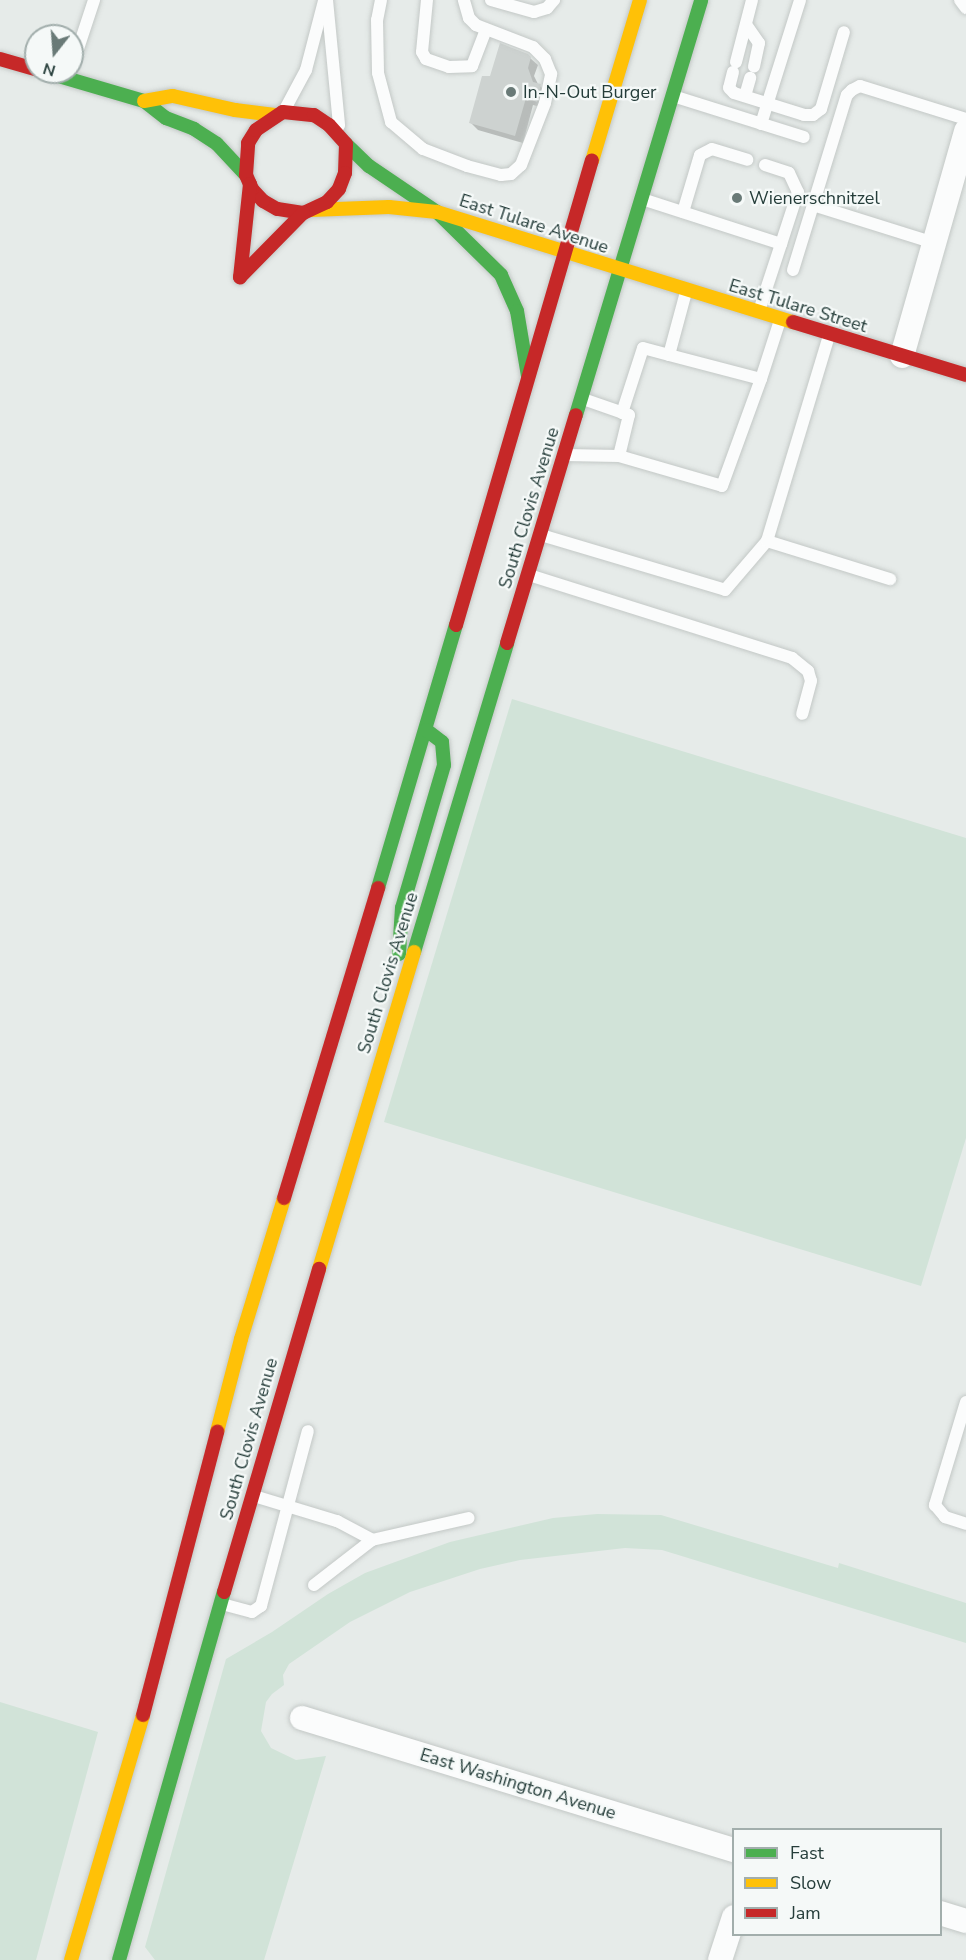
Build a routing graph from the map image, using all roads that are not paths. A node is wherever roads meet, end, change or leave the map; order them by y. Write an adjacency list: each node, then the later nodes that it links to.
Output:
1 (94, 0): 15 (lane)
2 (326, 0): 25 (lane); 30 (lane)
3 (381, 0): 16 (lane)
4 (427, 0): 16 (lane)
5 (464, 0): 16 (lane)
6 (554, 0): 12 (lane)
7 (640, 0): 41 (main road, South Clovis Avenue)
8 (701, 0): 21 (main road, South Clovis Avenue)
9 (752, 0): 14 (lane)
10 (800, 0): 24 (lane)
11 (960, 0): 13 (lane)
12 (495, 1)
13 (966, 8)
14 (747, 26): 22 (lane); 22 (lane)
15 (84, 30)
16 (486, 30)
17 (844, 32): 24 (lane)
18 (0, 59): 19 (main road)
19 (24, 66)
20 (84, 78): 23 (main road, East Tulare Avenue)
21 (672, 96): 27 (lane); 34 (main road, South Clovis Avenue)
22 (745, 96): 24 (lane)
23 (144, 101): 25 (main road, East Tulare Avenue); 33 (main road, East Tulare Avenue)
24 (768, 104): 27 (lane)
25 (279, 113): 30 (main road, East Tulare Avenue); 33 (main road)
26 (966, 119): 35 (lane)
27 (761, 124): 29 (lane)
28 (966, 130): 39 (street)
29 (804, 137)
30 (343, 140): 36 (main road); 37 (main road, East Tulare Avenue)
31 (747, 160): 38 (lane)
32 (765, 165): 40 (lane)
33 (248, 179): 36 (main road, East Tulare Avenue); 36 (main road)
34 (641, 198): 38 (lane); 42 (main road, South Clovis Avenue)
35 (813, 206): 39 (lane); 43 (lane)
36 (307, 211): 37 (main road, East Tulare Avenue)
37 (437, 212): 41 (main road, East Tulare Avenue); 51 (main road)
38 (683, 212): 40 (lane)
39 (934, 243): 49 (street)
40 (781, 244): 45 (lane)
41 (564, 253): 42 (main road, East Tulare Avenue); 51 (main road, South Clovis Avenue)
42 (620, 270): 44 (main road, East Tulare Street); 53 (main road, South Clovis Avenue)
43 (793, 270)
44 (687, 291): 45 (main road, East Tulare Street); 48 (lane)
45 (758, 313): 46 (main road, East Tulare Street)
46 (780, 320): 47 (main road, East Tulare Street); 52 (lane)
47 (829, 334): 49 (main road, East Tulare Street); 58 (lane)
48 (669, 355): 52 (lane); 54 (lane)
49 (902, 356): 50 (main road, East Tulare Street)
50 (966, 375)
51 (528, 376): 62 (main road, South Clovis Avenue)
52 (761, 379): 56 (lane)
53 (581, 398): 54 (lane); 55 (main road, South Clovis Avenue)
54 (622, 412): 56 (lane)
55 (564, 455): 56 (lane); 57 (main road, South Clovis Avenue)
56 (619, 456)
57 (540, 534): 58 (lane); 59 (main road, South Clovis Avenue)
58 (767, 541): 60 (lane)
59 (528, 575): 61 (lane); 63 (main road, South Clovis Avenue)
60 (890, 579)
61 (802, 714)
62 (426, 730): 63 (main road); 75 (main road, South Clovis Avenue)
63 (396, 1010): 66 (main road, South Clovis Avenue)
64 (966, 1402): 69 (lane)
65 (308, 1431): 67 (lane)
66 (252, 1495): 67 (lane); 72 (main road, South Clovis Avenue)
67 (289, 1506): 70 (lane); 72 (lane)
68 (470, 1518): 70 (lane)
69 (966, 1524)
70 (372, 1540): 71 (lane)
71 (314, 1585)
72 (221, 1604): 81 (main road, South Clovis Avenue)
73 (302, 1719): 74 (street, East Washington Avenue)
74 (732, 1849)
75 (102, 1853): 76 (main road); 80 (main road, South Clovis Avenue)
76 (114, 1864)
77 (942, 1914): 78 (street)
78 (966, 1921)
79 (732, 1923): 82 (street)
80 (71, 1960)
81 (119, 1960)
82 (720, 1960)

